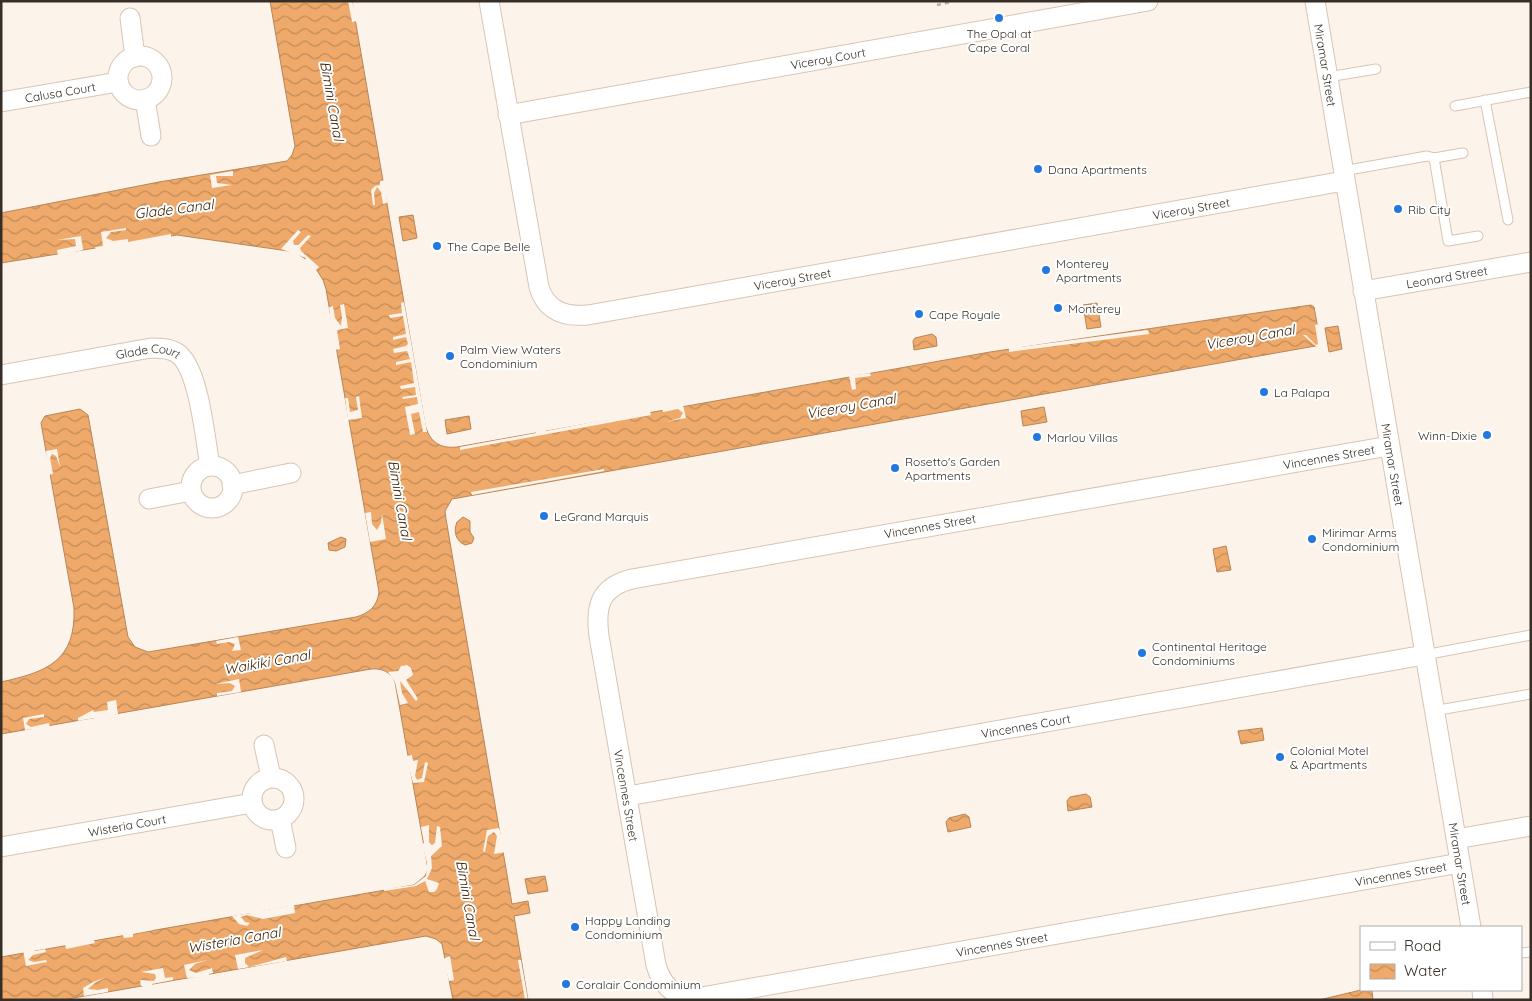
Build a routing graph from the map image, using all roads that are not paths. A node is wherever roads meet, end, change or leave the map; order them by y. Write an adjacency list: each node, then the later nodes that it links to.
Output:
1 (489, 1): 14 (street, Viceroy Street)
2 (1148, 1): 14 (street, Viceroy Court)
3 (1315, 1): 7 (street, Miramar Street)
4 (130, 18): 5 (street)
5 (135, 57): 8 (street); 10 (street)
6 (1376, 69): 7 (lane)
7 (1328, 77): 18 (street, Miramar Street)
8 (118, 82): 10 (street); 12 (street, Calusa Court)
9 (1531, 92): 11 (lane)
10 (145, 99): 15 (street)
11 (1485, 100): 13 (lane); 19 (lane)
12 (1, 102)
13 (1455, 106)
14 (508, 115): 18 (street, Viceroy Street)
15 (151, 136)
16 (1463, 153): 17 (lane)
17 (1434, 158): 18 (lane); 20 (lane)
18 (1343, 176): 22 (street, Miramar Street)
19 (1508, 220)
20 (1478, 236)
21 (1531, 262): 22 (street, Leonard Street)
22 (1363, 291): 24 (street, Miramar Street)
23 (1, 375): 25 (street, Glade Court)
24 (1388, 446): 29 (street, Miramar Street); 34 (street, Vincennes Street)
25 (210, 466): 27 (street); 27 (street)
26 (291, 473): 27 (street)
27 (232, 485)
28 (1531, 635): 29 (lane)
29 (1424, 655): 31 (street, Miramar Street); 34 (street, Vincennes Court)
30 (1531, 694): 31 (lane)
31 (1433, 711): 38 (street, Miramar Street)
32 (264, 745): 33 (street)
33 (271, 777): 35 (street); 36 (street)
34 (628, 796): 41 (street, Vincennes Street)
35 (252, 804): 36 (street); 39 (street, Wisteria Court)
36 (280, 819): 40 (street)
37 (1531, 826): 38 (street)
38 (1456, 840): 41 (street, Miramar Street)
39 (1, 847)
40 (286, 848)
41 (1460, 863): 42 (street, Miramar Street)
42 (1471, 926)

